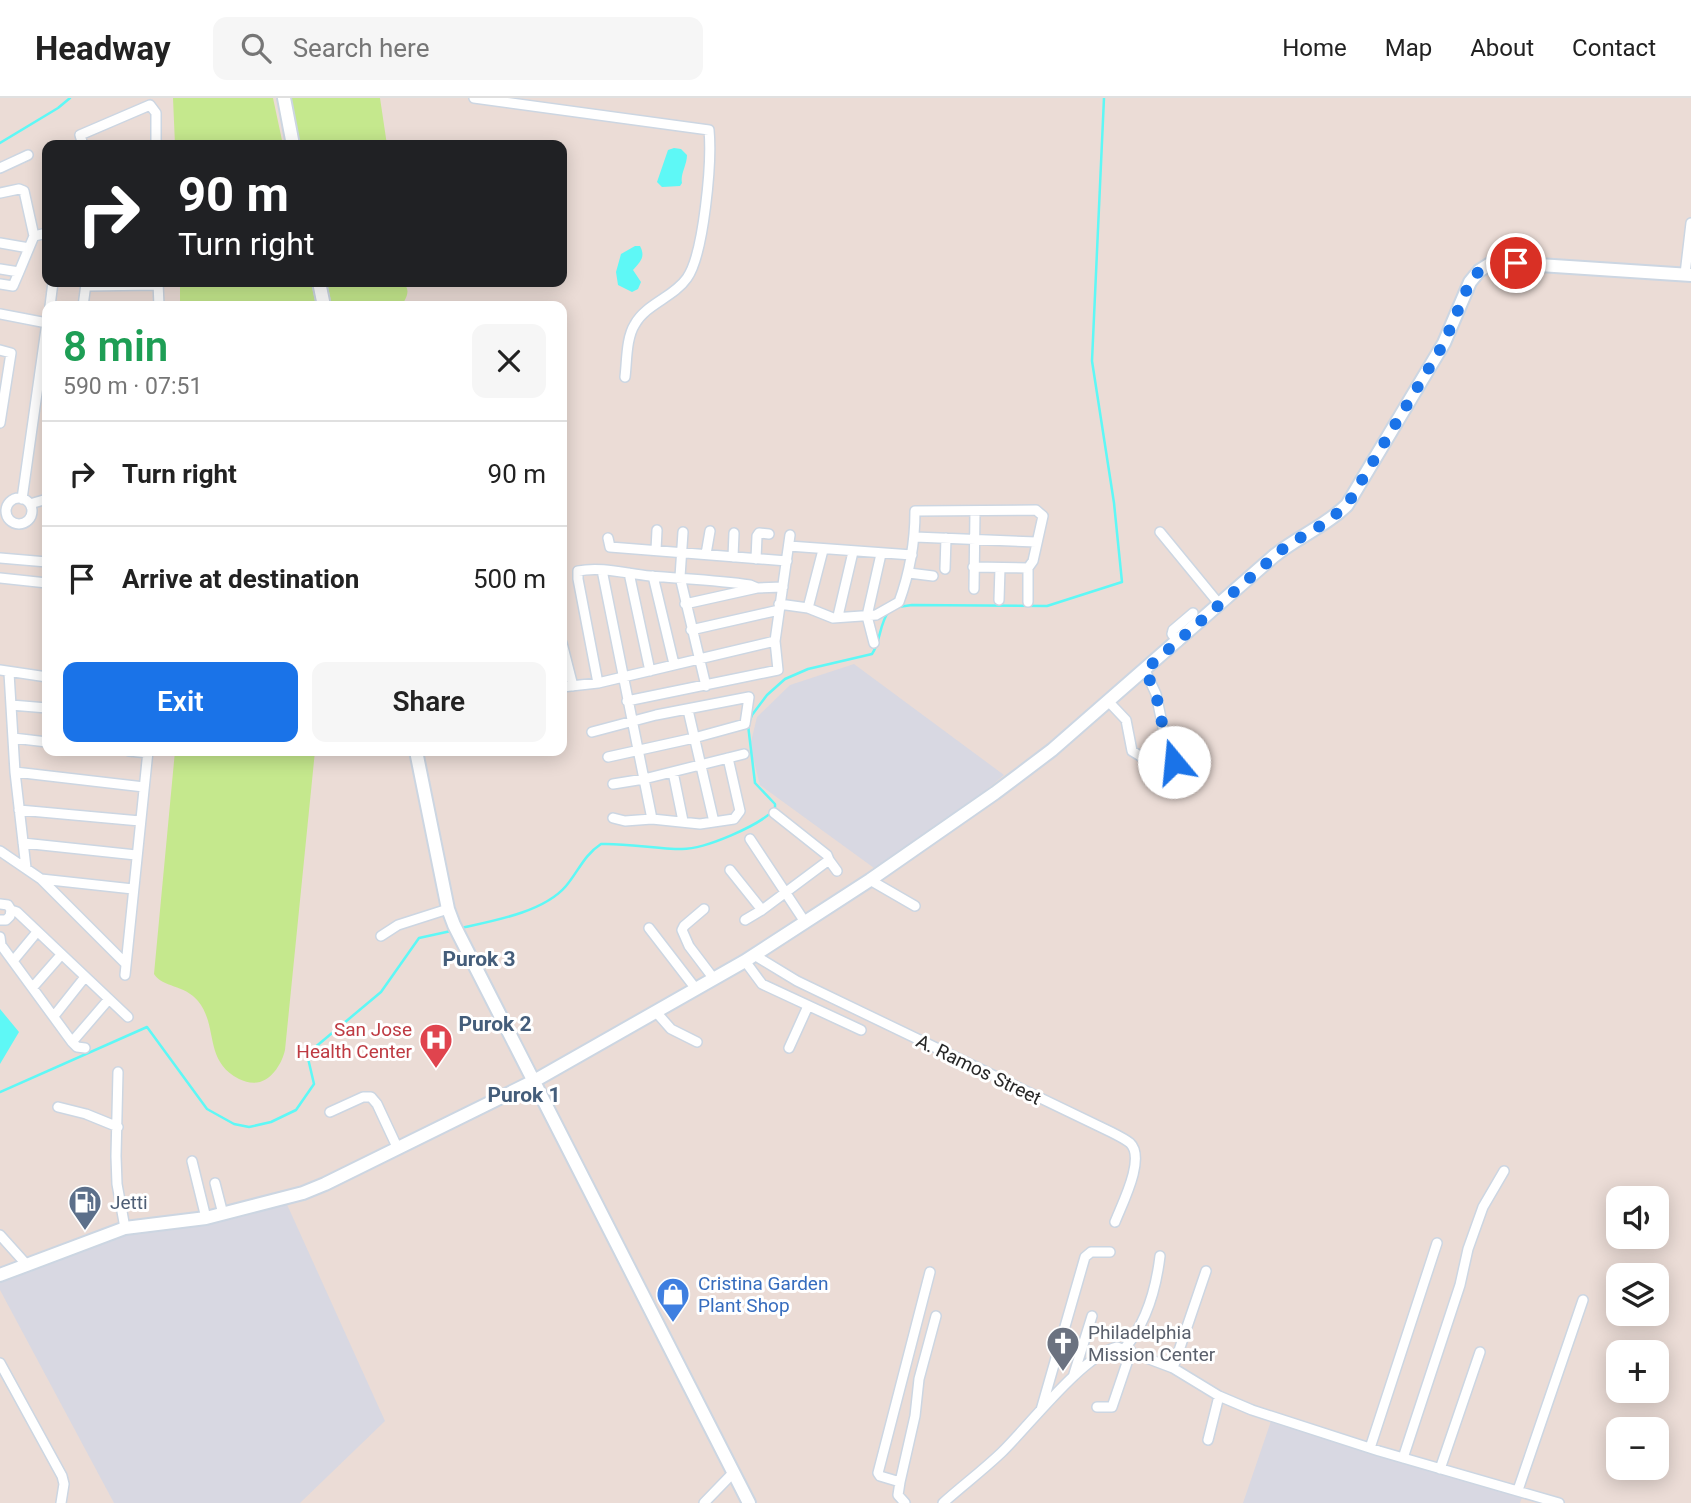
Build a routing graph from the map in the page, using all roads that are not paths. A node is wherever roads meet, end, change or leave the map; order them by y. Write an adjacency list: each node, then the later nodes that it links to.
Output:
1 (284, 98): 5 (street)
2 (474, 98): 22 (street)
3 (82, 140): 4 (street)
4 (156, 140)
5 (292, 140)
6 (28, 155): 7 (street)
7 (0, 168)
8 (0, 192): 11 (street)
9 (1691, 223): 16 (street)
10 (42, 234): 11 (street)
11 (34, 236): 13 (street)
12 (0, 243): 13 (street)
13 (29, 248): 15 (street)
14 (0, 269): 15 (street)
15 (19, 272): 17 (street)
16 (1688, 274): 73 (street)
17 (0, 284)
18 (0, 314): 19 (street)
19 (42, 322)
20 (0, 351): 23 (street)
21 (42, 366): 25 (street)
22 (625, 377)
23 (0, 422)
24 (42, 500): 25 (street)
25 (26, 502): 27 (street); 27 (street)
26 (975, 511): 36 (street); 39 (street); 40 (street)
27 (3, 517)
28 (657, 530): 43 (street)
29 (710, 530): 47 (street)
30 (683, 532): 45 (street)
31 (734, 533): 50 (street)
32 (1160, 533): 73 (street)
33 (769, 534): 52 (street)
34 (790, 535): 41 (street)
35 (634, 536): 42 (street)
36 (915, 537): 38 (street); 49 (street)
37 (608, 538): 42 (street)
38 (946, 538): 39 (street); 58 (street)
39 (975, 541): 40 (street); 55 (street)
40 (1036, 542): 57 (street)
41 (789, 546): 44 (street); 53 (street)
42 (632, 547): 43 (street)
43 (656, 550): 45 (street)
44 (823, 550): 46 (street); 75 (street)
45 (681, 551): 47 (street); 64 (street)
46 (853, 552): 48 (street); 77 (street)
47 (706, 554): 50 (street)
48 (881, 554): 49 (street); 78 (street)
49 (912, 555): 61 (street)
50 (733, 557): 52 (street)
51 (0, 558): 54 (street)
52 (756, 559): 53 (street)
53 (787, 561): 67 (street)
54 (42, 562)
55 (973, 567): 56 (street); 69 (street)
56 (1000, 568): 57 (street); 70 (street)
57 (1028, 568): 71 (street)
58 (945, 569)
59 (602, 570): 60 (street); 90 (street); 91 (street)
60 (629, 573): 62 (street); 88 (street)
61 (909, 573): 63 (street); 78 (street)
62 (653, 576): 64 (street); 85 (street)
63 (933, 576)
64 (680, 577): 68 (street); 72 (street)
65 (0, 578): 66 (street)
66 (42, 582)
67 (783, 587): 68 (street); 74 (street)
68 (757, 588): 72 (street)
69 (974, 589)
70 (999, 600)
71 (1028, 601)
72 (685, 604): 79 (street)
73 (1220, 605): 81 (street)
74 (779, 607): 75 (street); 79 (street); 80 (street)
75 (808, 608): 77 (street)
76 (1193, 613): 81 (street)
77 (838, 616): 78 (street)
78 (867, 616): 82 (street)
79 (691, 630): 83 (street)
80 (775, 641): 83 (street); 93 (street)
81 (1178, 642): 86 (street)
82 (874, 643)
83 (698, 659): 85 (street); 93 (street)
84 (567, 663): 92 (street)
85 (674, 664): 88 (street)
86 (1145, 670): 96 (street); 116 (street)
87 (5, 671): 89 (street); 97 (street)
88 (650, 671): 90 (street)
89 (42, 676)
90 (624, 676): 91 (street); 95 (street)
91 (598, 683): 92 (street)
92 (573, 686): 94 (street)
93 (706, 686): 95 (street)
94 (567, 687)
95 (627, 701): 100 (street)
96 (1110, 702): 110 (street); 135 (street)
97 (11, 705): 98 (street); 102 (street)
98 (42, 708)
99 (688, 710): 100 (street); 103 (street); 103 (street)
100 (631, 722): 101 (street); 105 (street)
101 (592, 732)
102 (13, 738): 104 (street); 113 (street)
103 (694, 738): 105 (street); 112 (street)
104 (42, 741)
105 (638, 751): 109 (street); 115 (street)
106 (744, 754): 111 (street)
107 (148, 756): 118 (street)
108 (417, 756): 140 (street)
109 (608, 757)
110 (1142, 757)
111 (729, 758): 112 (street); 125 (street)
112 (700, 765): 114 (street); 125 (street)
113 (15, 772): 118 (street); 119 (street)
114 (673, 772): 115 (street); 124 (street)
115 (644, 779): 117 (street); 122 (street)
116 (1192, 780)
117 (613, 784)
118 (144, 787): 123 (street)
119 (19, 810): 123 (street); 127 (street)
120 (774, 813): 130 (street)
121 (613, 818): 122 (street)
122 (652, 819): 124 (street)
123 (140, 821): 129 (street)
124 (683, 821): 125 (street)
125 (714, 822)
126 (750, 839): 137 (street)
127 (23, 843): 129 (street); 131 (street)
128 (0, 851): 131 (street)
129 (136, 855): 136 (street)
130 (829, 860): 133 (street); 137 (street)
131 (26, 868): 134 (street)
132 (730, 870): 143 (street)
133 (837, 871)
134 (41, 879): 136 (street); 154 (street)
135 (870, 880): 139 (street); 146 (street)
136 (133, 889): 154 (street)
137 (785, 892): 143 (street); 146 (street)
138 (0, 904): 142 (street)
139 (915, 906)
140 (449, 909): 149 (street); 171 (street)
141 (704, 909): 157 (street)
142 (11, 910): 144 (street); 148 (street)
143 (762, 910): 145 (street)
144 (0, 920)
145 (745, 920)
146 (805, 922): 152 (street)
147 (649, 928): 159 (street)
148 (37, 932): 151 (street); 153 (street)
149 (381, 936)
150 (0, 937): 153 (street)
151 (61, 955): 156 (street); 158 (street)
152 (750, 958): 157 (street); 161 (street); 181 (street, A. Ramos Street)
153 (13, 961): 158 (street)
154 (125, 963): 155 (street)
155 (125, 975)
156 (85, 977): 160 (street); 163 (street)
157 (714, 979): 159 (street)
158 (33, 987): 163 (street)
159 (696, 989): 162 (street)
160 (109, 999): 164 (street); 166 (street)
161 (808, 1006): 165 (street); 169 (street)
162 (656, 1012): 167 (street); 171 (street)
163 (54, 1016): 166 (street)
164 (128, 1017)
165 (861, 1030)
166 (72, 1042): 168 (street)
167 (697, 1042)
168 (85, 1048)
169 (789, 1048)
170 (118, 1072): 174 (street)
171 (534, 1081): 175 (street); 206 (street)
172 (58, 1107): 174 (street)
173 (330, 1112): 175 (street)
174 (118, 1127): 182 (street)
175 (398, 1149): 179 (street)
176 (192, 1161): 180 (street)
177 (1504, 1171): 204 (street)
178 (215, 1183): 179 (street)
179 (223, 1214): 180 (street)
180 (206, 1218): 182 (street)
181 (1115, 1222)
182 (125, 1228): 187 (street)
183 (0, 1235): 187 (street)
184 (1437, 1243): 203 (street)
185 (1110, 1252): 201 (street)
186 (1160, 1256): 194 (street)
187 (27, 1265): 190 (street)
188 (1206, 1271): 197 (street)
189 (930, 1272): 207 (street)
190 (0, 1275)
191 (1583, 1300): 208 (street)
192 (1092, 1316): 198 (street)
193 (936, 1317): 207 (street)
194 (1128, 1350): 197 (street); 198 (street); 200 (street)
195 (1480, 1352): 205 (street)
196 (0, 1363): 209 (street)
197 (1173, 1368): 199 (street)
198 (1073, 1377): 201 (street)
199 (1219, 1396): 202 (street); 203 (street)
200 (1097, 1407)
201 (1040, 1412): 213 (street)
202 (1208, 1440)
203 (1370, 1448): 204 (street)
204 (1403, 1458): 205 (street)
205 (1440, 1469): 208 (street)
206 (733, 1472): 210 (street); 211 (street)
207 (900, 1482): 212 (street)
208 (1518, 1490): 214 (street)
209 (61, 1503)
210 (704, 1503)
211 (749, 1503)
212 (905, 1503)
213 (943, 1503)
214 (1559, 1503)

